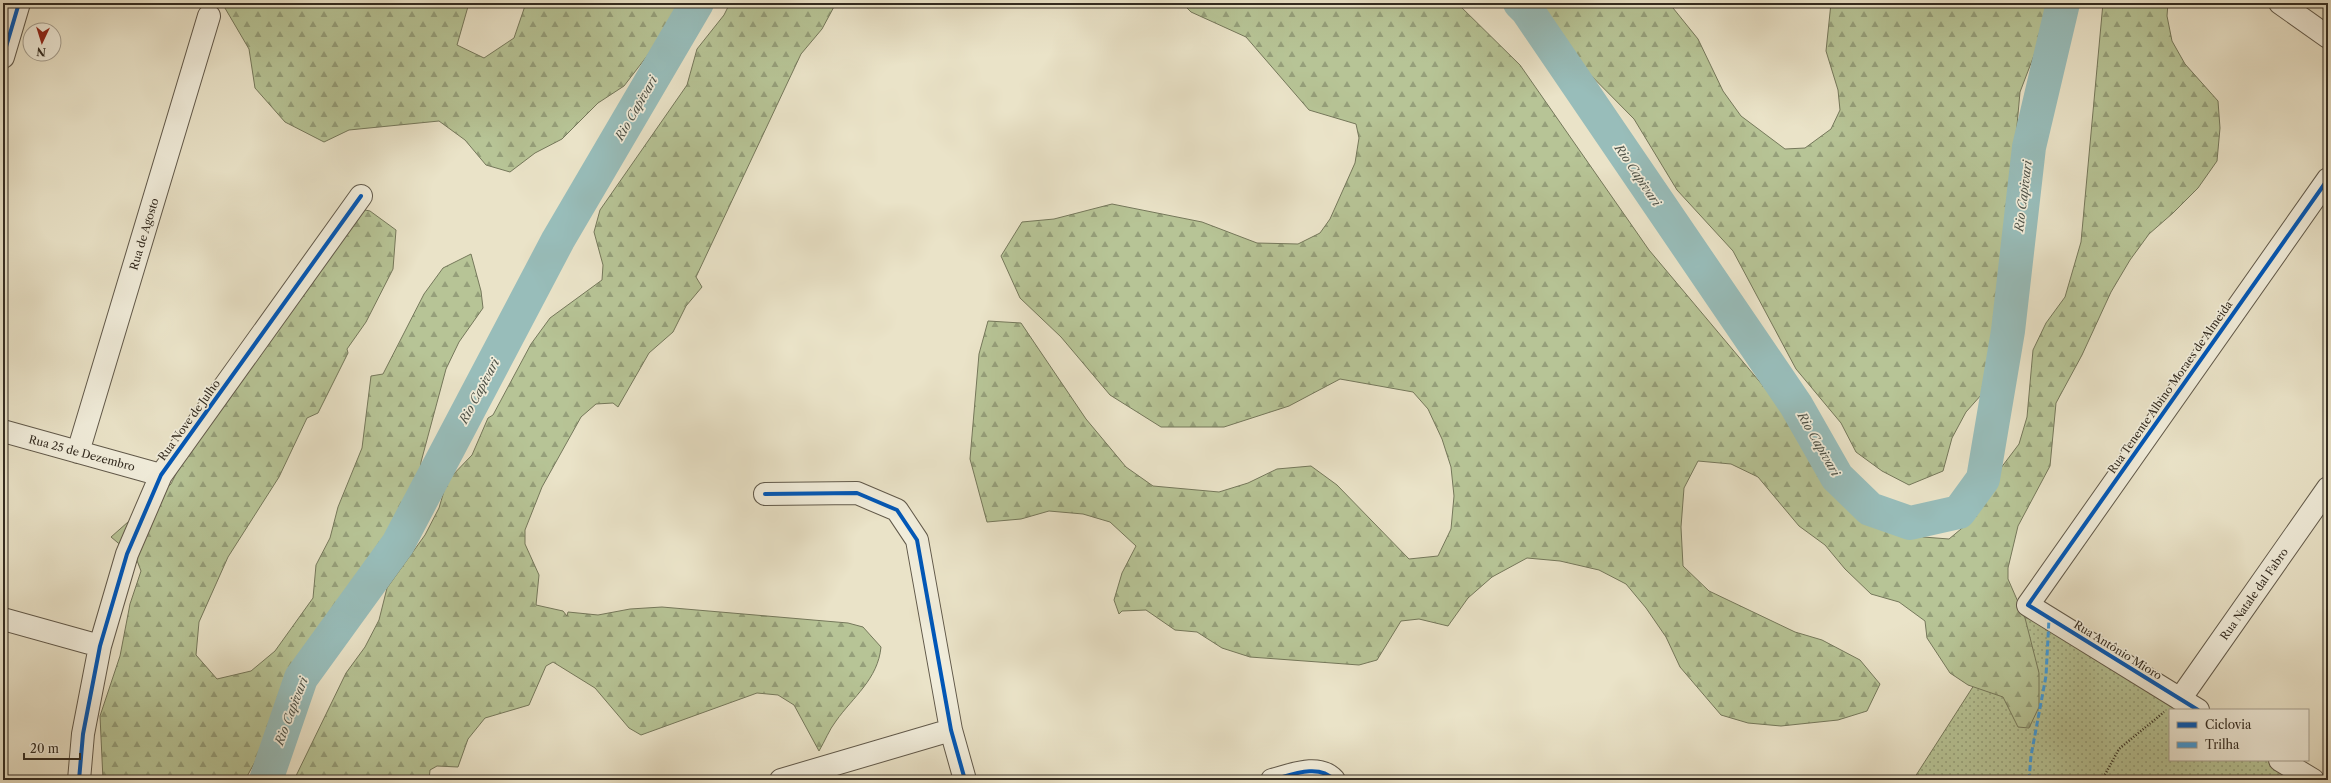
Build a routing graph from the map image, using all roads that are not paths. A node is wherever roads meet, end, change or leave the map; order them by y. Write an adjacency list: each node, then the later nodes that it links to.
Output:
1 (19, 3): 5 (street)
2 (2280, 3): 4 (street)
3 (209, 16): 9 (street, Rua de Agosto)
4 (2328, 37)
5 (3, 57)
6 (2328, 179): 13 (street, Rua Tenente Albino Moraes de Almeida)
7 (361, 196): 10 (street, Rua Nove de Julho)
8 (3, 431): 9 (street, Rua 25 de Dezembro)
9 (78, 452): 10 (street, Rua 25 de Dezembro)
10 (161, 475): 15 (street, Rua Nove de Julho)
11 (2328, 488): 16 (street, Rua Natale dal Fabro)
12 (765, 494): 17 (street)
13 (2028, 605): 16 (street, Rua Antônio Mioro)
14 (3, 619): 15 (street)
15 (100, 646): 20 (street, Rua Nove de Julho)
16 (2189, 704)
17 (951, 730): 21 (street); 22 (street)
18 (2282, 761): 24 (street)
19 (1332, 778): 23 (street)
20 (79, 780)
21 (781, 780)
22 (966, 780)
23 (1272, 780)
24 (2313, 780)

